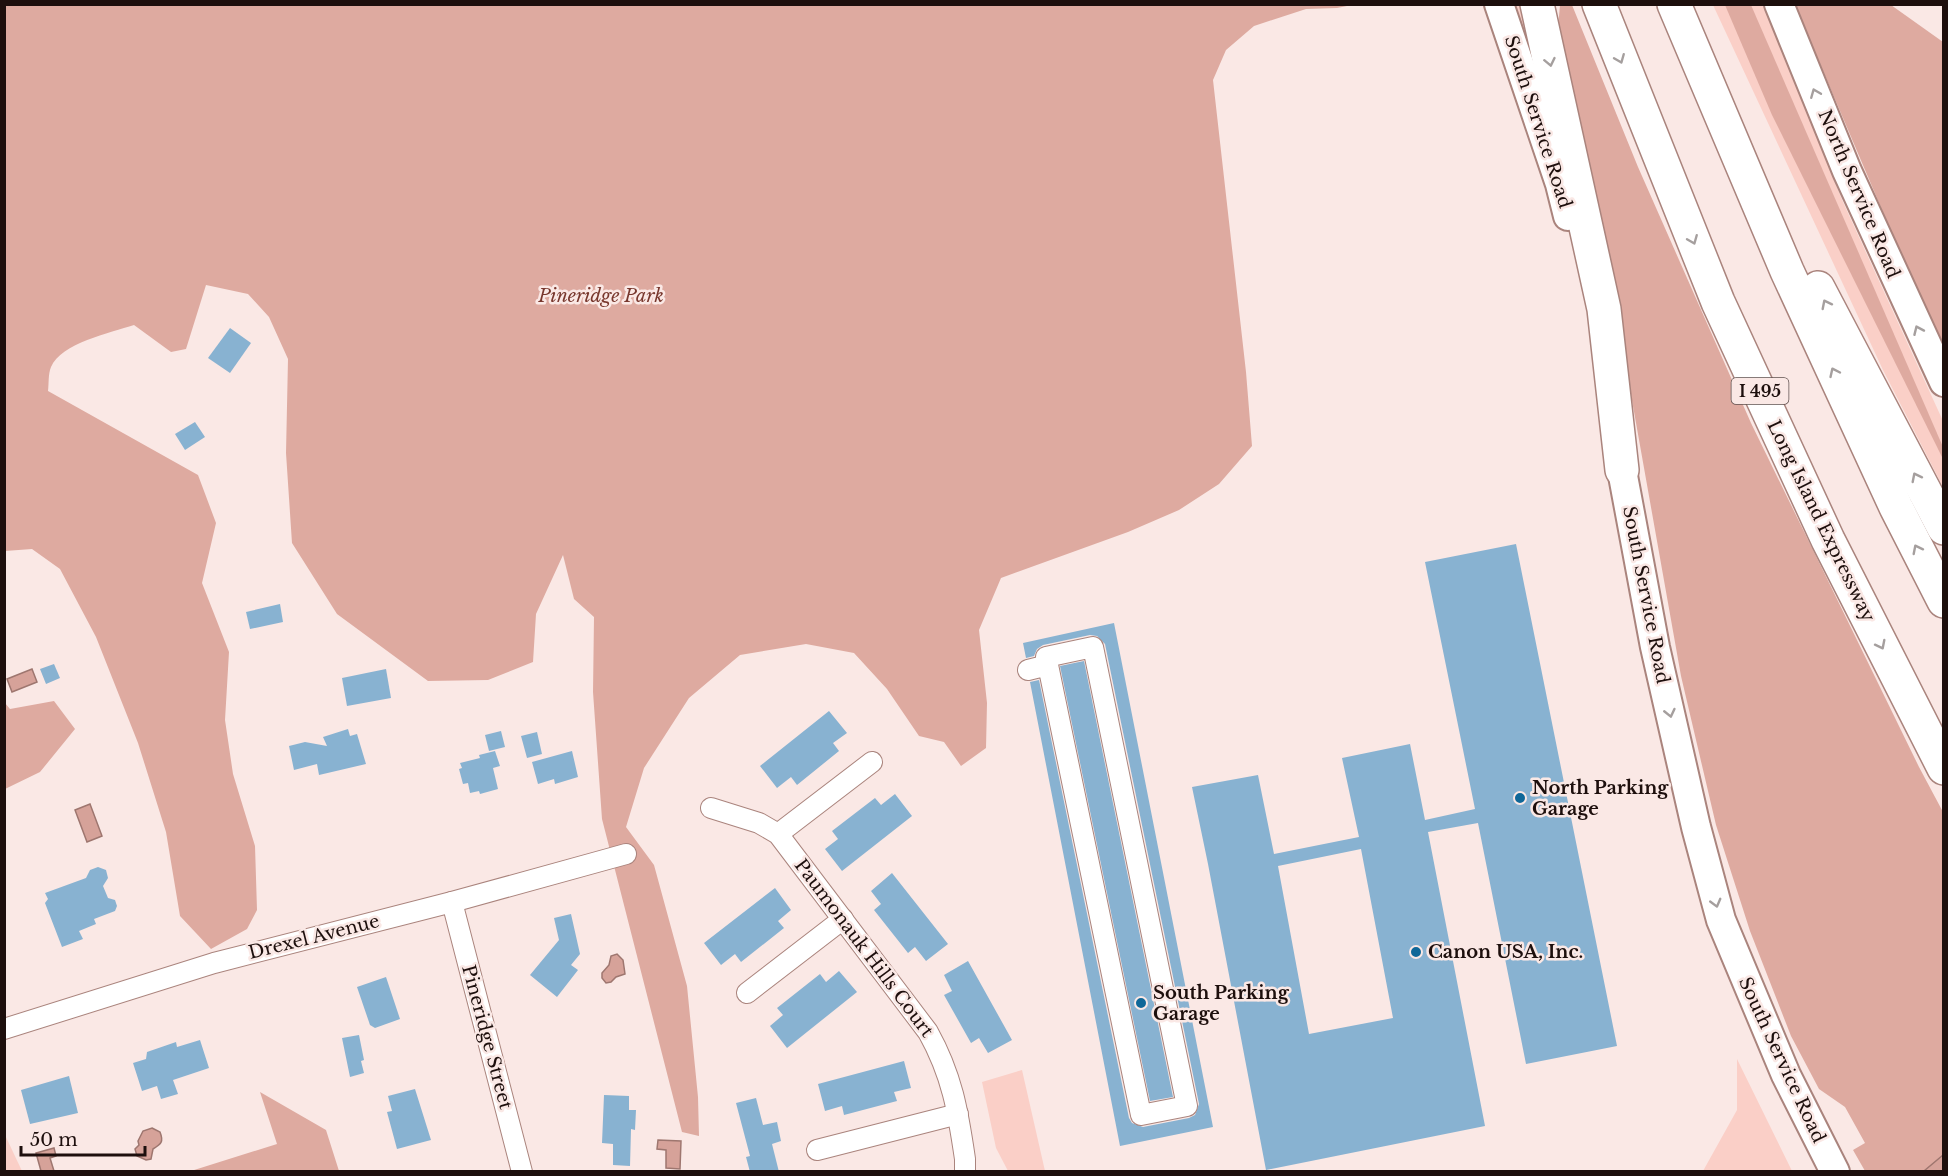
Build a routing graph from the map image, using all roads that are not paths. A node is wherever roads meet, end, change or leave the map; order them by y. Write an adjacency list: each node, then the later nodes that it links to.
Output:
1 (1499, 4): 7 (main road, South Service Road)
2 (1537, 4): 7 (highway, one-way to 7)
3 (1599, 4): 13 (highway, Long Island Expressway / I 495, one-way to 13)
4 (1779, 4): 6 (main road, North Service Road, one-way to 4)
5 (1680, 18): 8 (highway, one-way to 5); 9 (highway, one-way to 5)
6 (1944, 382)
7 (1622, 470): 25 (main road, South Service Road, one-way to 25)
8 (1944, 528)
9 (1944, 601)
10 (1048, 665): 10 (street); 11 (street)
11 (1028, 670)
12 (872, 762): 15 (street)
13 (1944, 768)
14 (711, 808): 15 (street, Paumonauk Hills Court)
15 (778, 834): 18 (street, Paumonauk Hills Court)
16 (626, 854): 17 (street, Drexel Avenue)
17 (452, 902): 20 (street, Drexel Avenue); 23 (street, Pineridge Street)
18 (843, 919): 19 (street); 21 (street, Paumonauk Hills Court)
19 (747, 993)
20 (4, 1029)
21 (958, 1114): 22 (street); 24 (street, Paumonauk Hills Court)
22 (817, 1150)
23 (522, 1172)
24 (965, 1172)
25 (1835, 1172)

